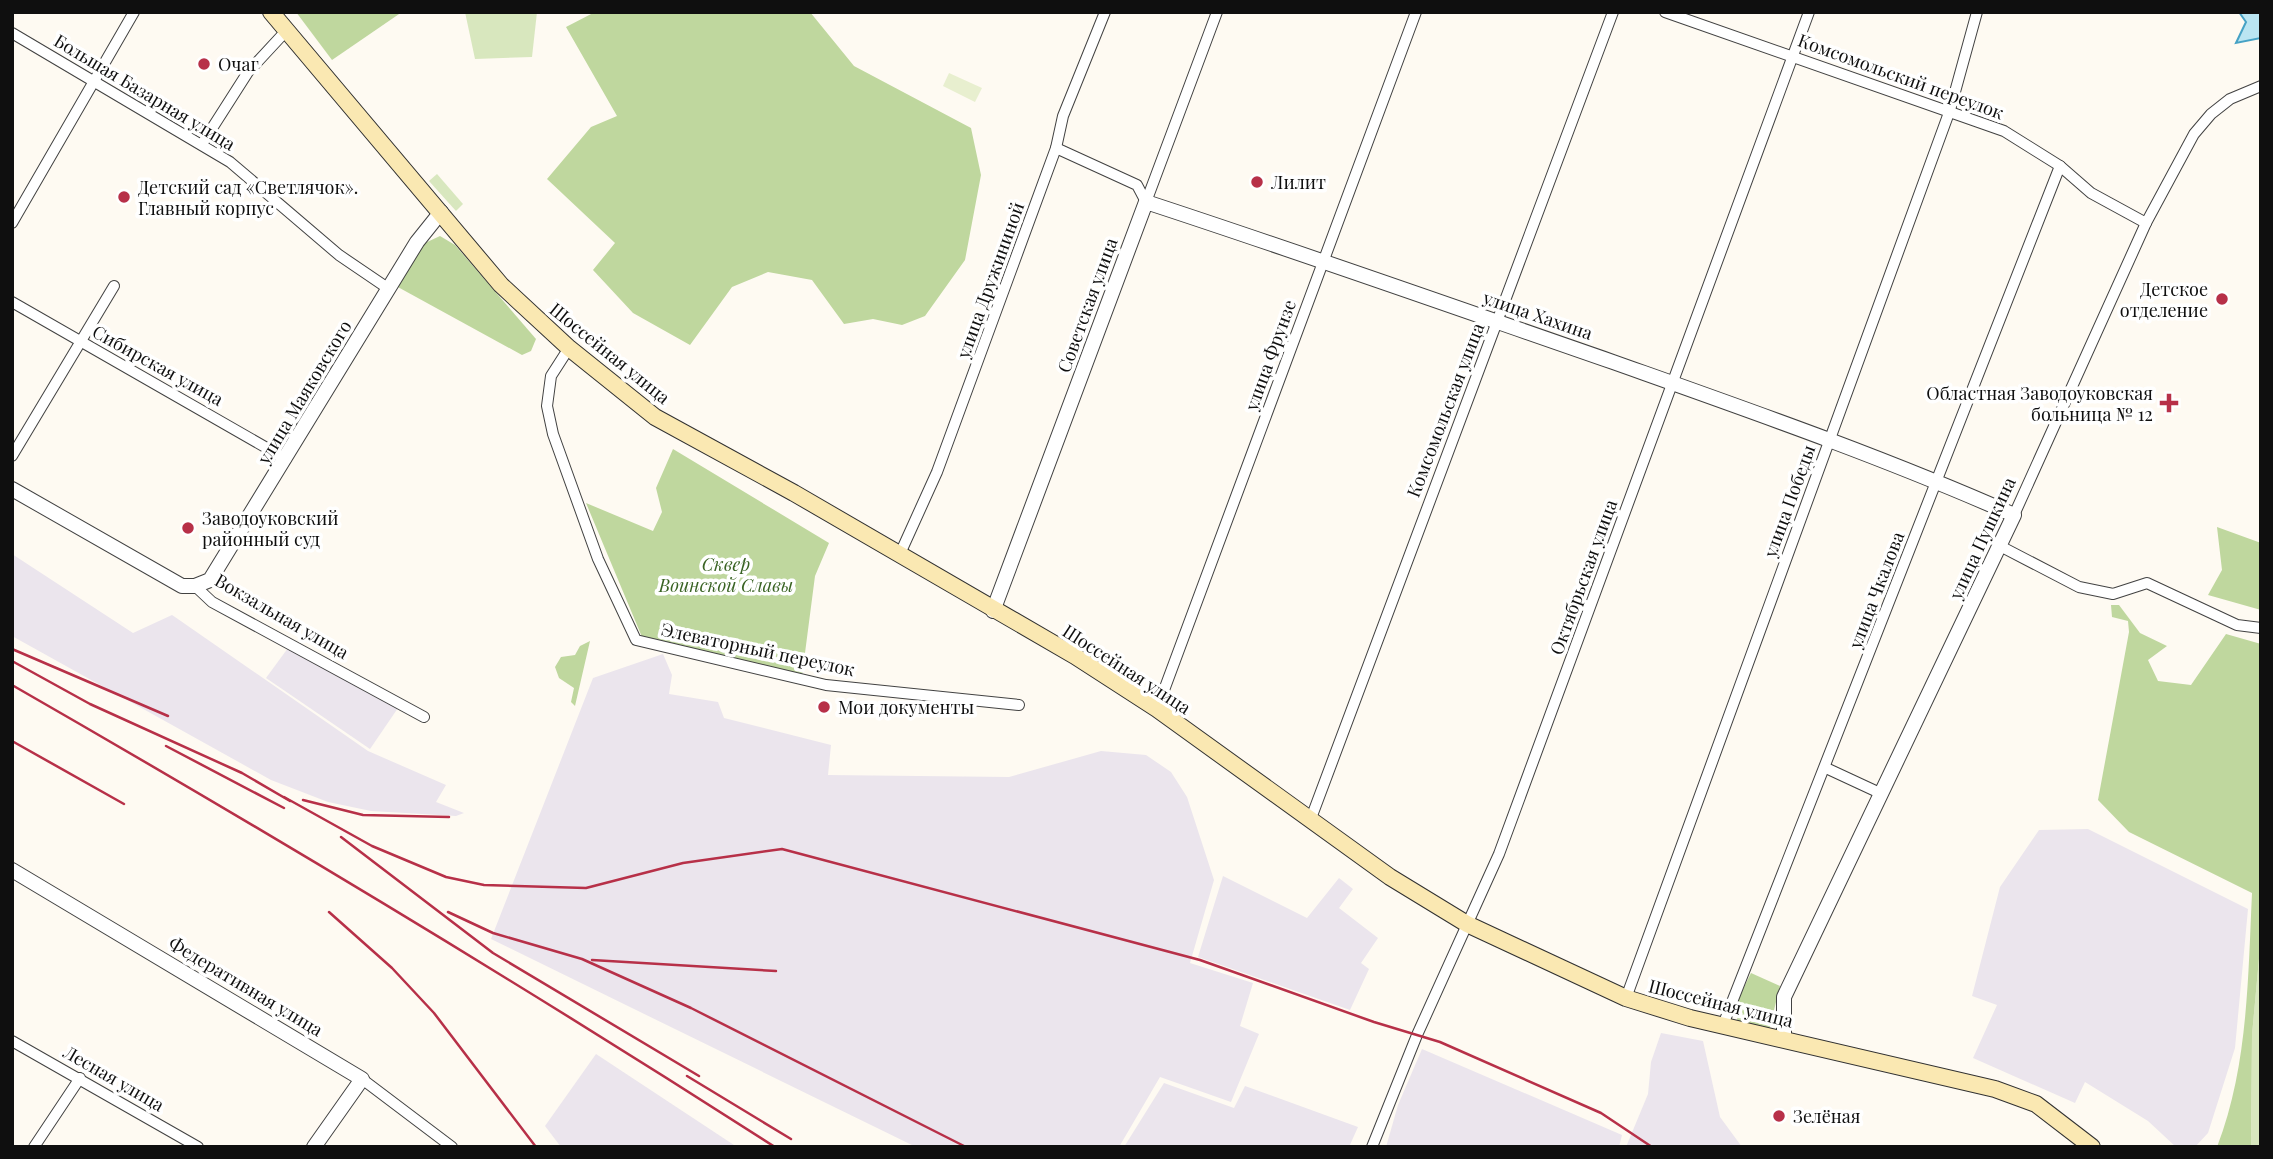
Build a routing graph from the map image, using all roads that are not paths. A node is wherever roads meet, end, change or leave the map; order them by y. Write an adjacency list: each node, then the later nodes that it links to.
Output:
1 (134, 12): 13 (street)
2 (271, 12): 10 (main road, Шоссейная улица)
3 (1105, 12): 17 (street, улица Дружининой)
4 (1217, 12): 19 (street, Советская улица)
5 (1416, 12): 23 (street, улица Фрунзе)
6 (1613, 12): 27 (street, Комсомольская улица)
7 (1665, 12): 12 (street, Комсомольский переулок)
8 (1809, 12): 12 (street, Октябрьская улица)
9 (1977, 12): 15 (street, улица Победы)
10 (286, 30): 16 (street); 20 (main road, Шоссейная улица)
11 (12, 33): 13 (street, Большая Базарная улица)
12 (1792, 56): 15 (street, Комсомольский переулок); 30 (street, Октябрьская улица)
13 (94, 81): 16 (street, Большая Базарная улица); 21 (street)
14 (2261, 86): 22 (street, улица Пушкина)
15 (1950, 110): 18 (street, Комсомольский переулок); 31 (street, улица Победы)
16 (202, 144): 25 (street, Большая Базарная улица)
17 (1056, 148): 19 (street, улица Хахина); 38 (street, улица Дружининой)
18 (2060, 166): 22 (street, Комсомольский переулок); 34 (street, улица Чкалова)
19 (1146, 202): 23 (street, улица Хахина); 40 (street, Советская улица)
20 (441, 212): 25 (street, улица Маяковского); 29 (main road, Шоссейная улица)
21 (12, 223)
22 (2146, 223): 36 (street, улица Пушкина)
23 (1324, 260): 27 (street, улица Хахина); 43 (street, улица Фрунзе)
24 (114, 286): 28 (street)
25 (389, 289): 33 (street, улица Маяковского)
26 (12, 302): 28 (street, Сибирская улица)
27 (1497, 322): 30 (street, улица Хахина); 47 (street, Комсомольская улица)
28 (79, 341): 32 (street); 33 (street, Сибирская улица)
29 (569, 348): 38 (main road, Шоссейная улица); 42 (street, Элеваторный переулок)
30 (1672, 383): 31 (street, улица Хахина); 49 (street, Октябрьская улица)
31 (1830, 440): 34 (street, улица Хахина); 50 (street, улица Победы)
32 (12, 456)
33 (286, 459): 39 (street, улица Маяковского)
34 (1937, 480): 36 (street, улица Хахина); 45 (street, улица Чкалова)
35 (12, 489): 39 (street, Вокзальная улица)
36 (2014, 514): 37 (street, улица Пушкина)
37 (2000, 546): 41 (street); 46 (street, улица Пушкина)
38 (899, 556): 40 (main road, Шоссейная улица)
39 (195, 586): 44 (street, Вокзальная улица)
40 (993, 611): 43 (main road, Шоссейная улица)
41 (2261, 628)
42 (1019, 705)
43 (1157, 709): 47 (main road, Шоссейная улица)
44 (424, 717)
45 (1826, 768): 46 (street); 51 (street, улица Чкалова)
46 (1882, 794): 52 (street, улица Пушкина)
47 (1310, 821): 49 (main road, Шоссейная улица)
48 (12, 870): 55 (street, Федеративная улица)
49 (1467, 924): 50 (main road, Шоссейная улица); 60 (street, Октябрьская улица)
50 (1626, 998): 51 (main road, Шоссейная улица)
51 (1723, 1026): 52 (main road, Шоссейная улица)
52 (1784, 1038): 61 (main road, Шоссейная улица)
53 (12, 1041): 54 (street, Лесная улица)
54 (80, 1078): 56 (street); 57 (street, Лесная улица)
55 (362, 1079): 58 (street); 59 (street, Федеративная улица)
56 (34, 1147)
57 (198, 1147)
58 (314, 1147)
59 (452, 1147)
60 (1373, 1147)
61 (2092, 1147)

